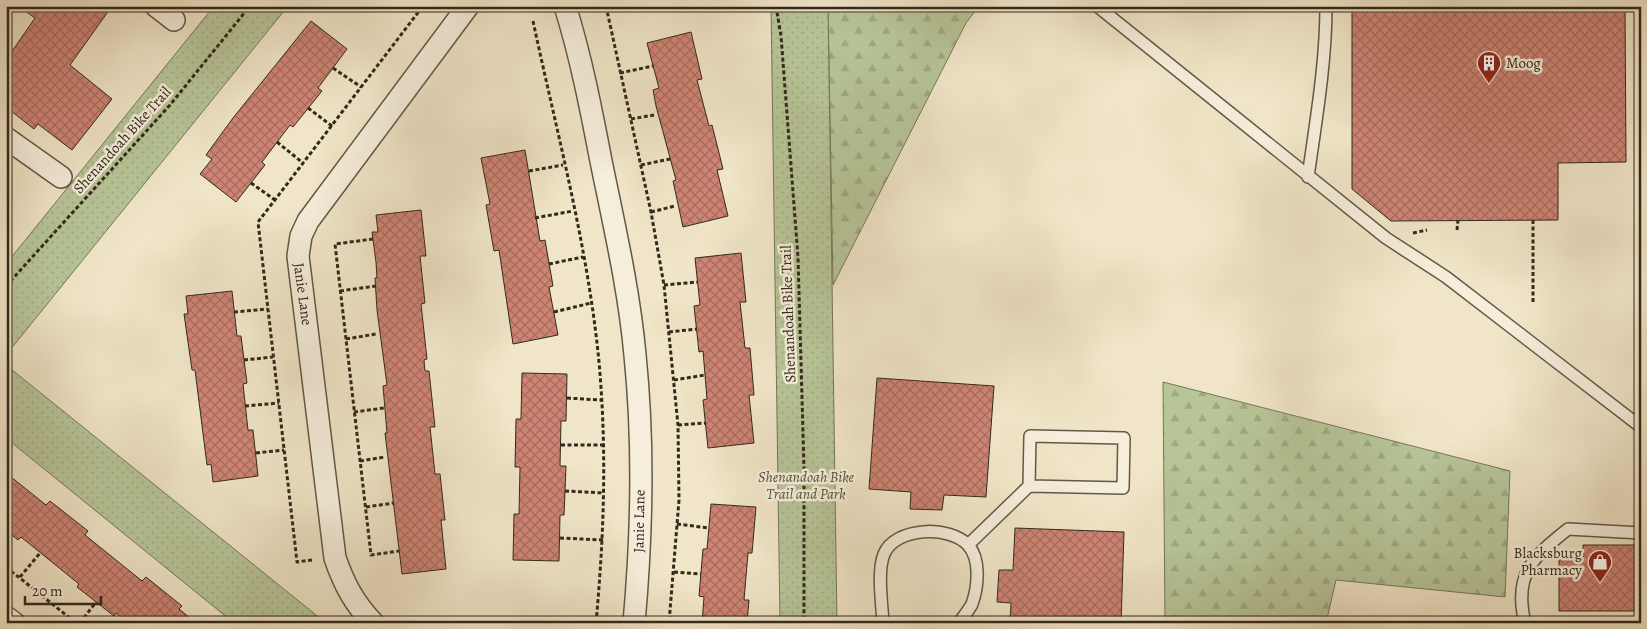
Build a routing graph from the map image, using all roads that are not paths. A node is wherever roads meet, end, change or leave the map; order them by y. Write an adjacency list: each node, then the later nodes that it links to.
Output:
1 (156, 6): 6 (street)
2 (468, 6): 16 (street, Janie Lane)
3 (565, 6): 17 (street, Janie Lane)
4 (1097, 6): 8 (lane)
5 (1326, 6): 8 (lane)
6 (174, 20)
7 (6, 138): 9 (street)
8 (1308, 177): 10 (lane)
9 (61, 178)
10 (1641, 427)
11 (1028, 486): 11 (lane); 13 (lane)
12 (1641, 533): 20 (lane)
13 (968, 545): 18 (lane); 19 (lane)
14 (6, 617): 15 (street)
15 (14, 623)
16 (373, 623)
17 (634, 623)
18 (883, 623)
19 (959, 623)
20 (1525, 623)

